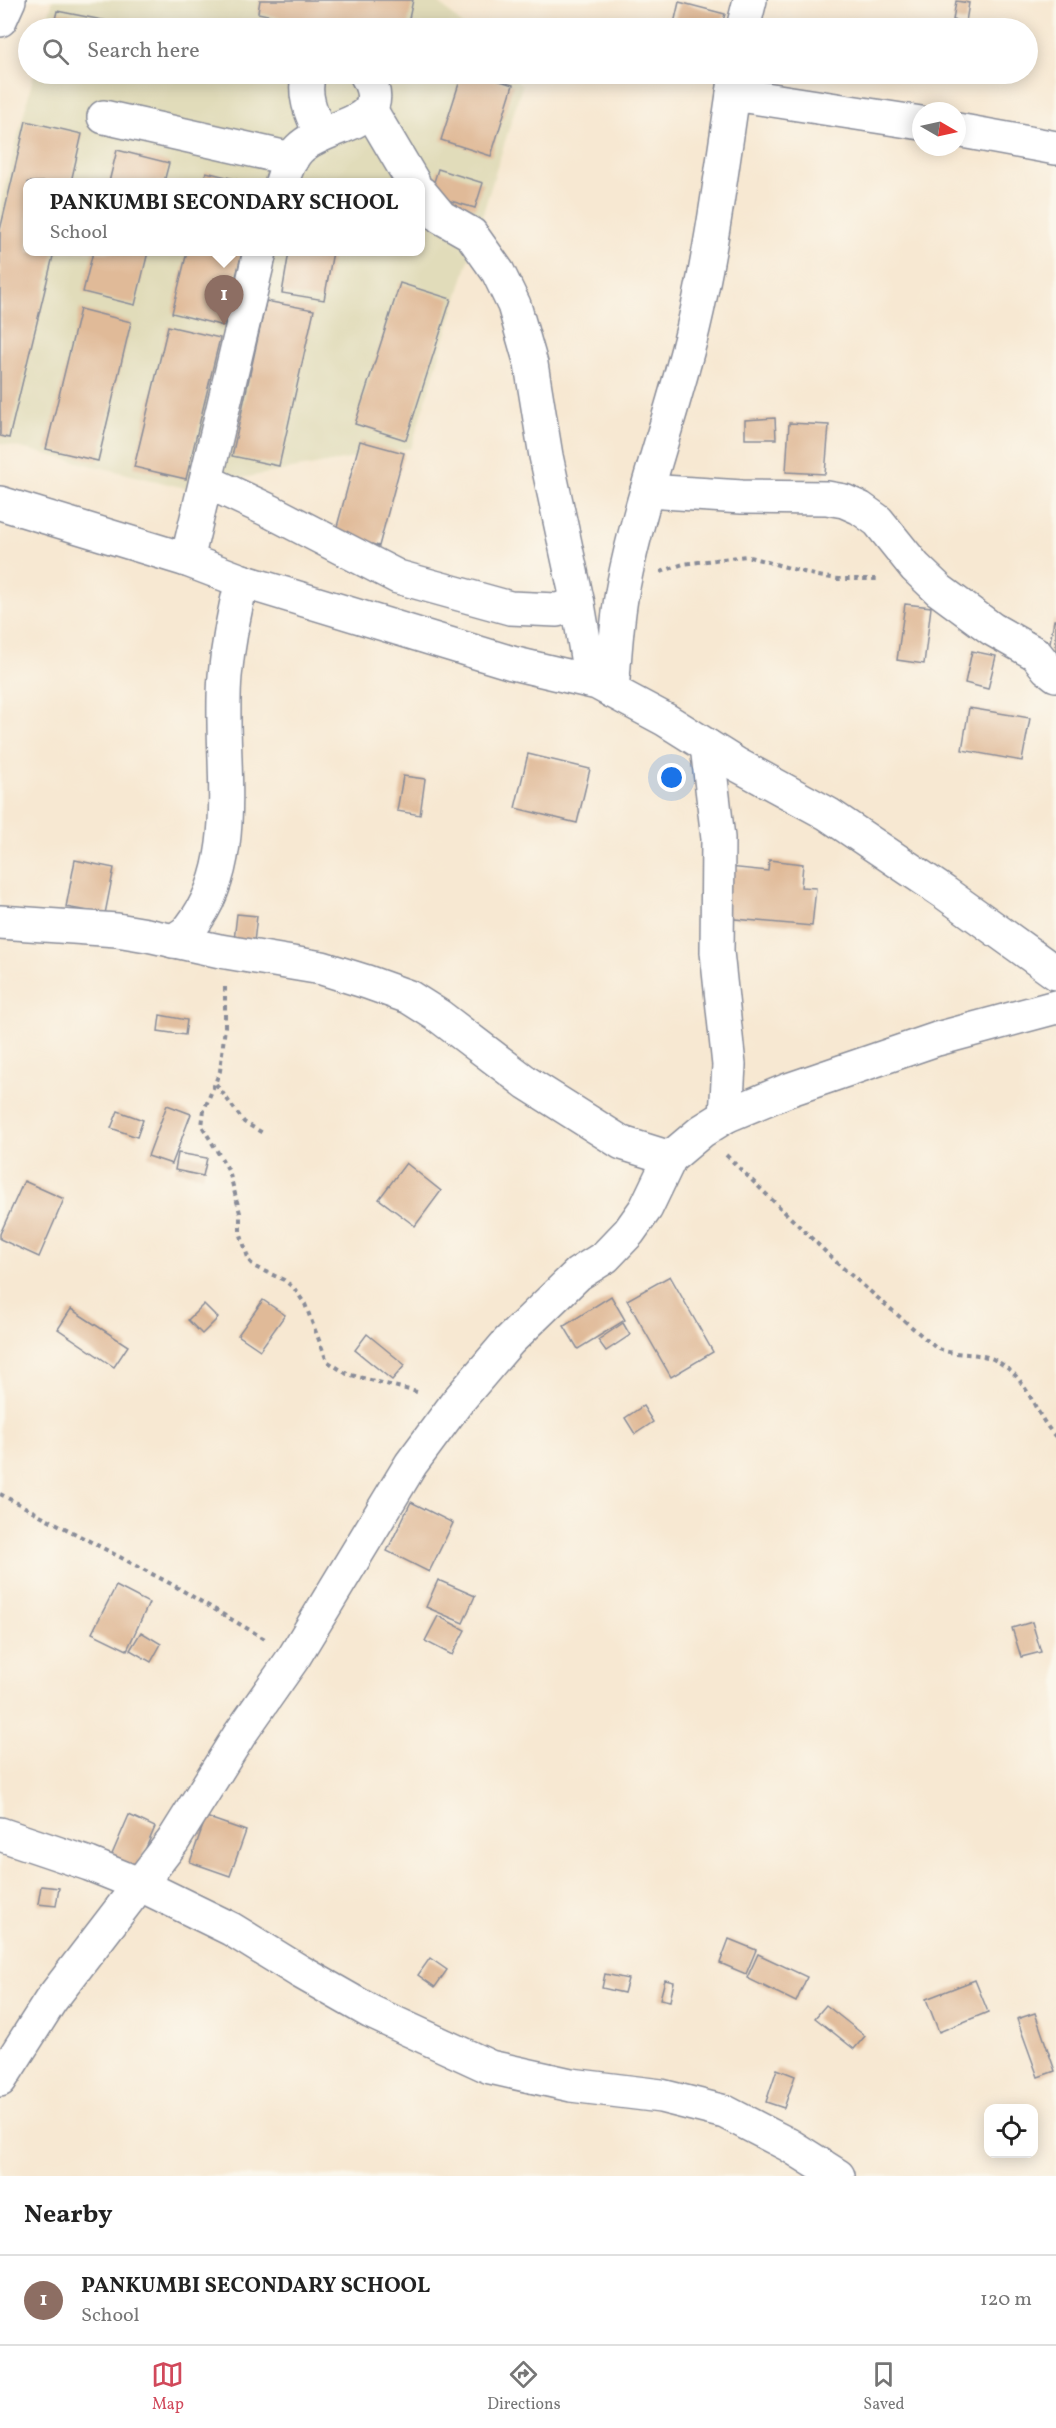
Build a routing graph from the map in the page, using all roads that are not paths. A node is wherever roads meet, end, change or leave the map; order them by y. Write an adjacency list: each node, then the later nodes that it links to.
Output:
1 (9, 0): 4 (street)
2 (750, 0): 3 (street)
3 (746, 18)
4 (0, 20)
5 (306, 84): 12 (street)
6 (371, 84): 8 (street)
7 (735, 84): 10 (street); 19 (street)
8 (371, 111): 12 (street); 15 (street)
9 (104, 117): 14 (street)
10 (912, 121)
11 (966, 132): 13 (street)
12 (321, 135): 14 (street)
13 (1056, 148)
14 (287, 171)
15 (410, 178)
16 (425, 199): 23 (street)
17 (259, 256): 18 (street)
18 (206, 481): 21 (street); 23 (street)
19 (647, 491): 24 (street); 25 (street)
20 (0, 503): 21 (street)
21 (187, 560): 22 (street)
22 (242, 581): 25 (street); 28 (street)
23 (578, 604): 25 (street)
24 (1056, 675)
25 (601, 686): 26 (street)
26 (707, 746): 29 (street); 31 (street)
27 (0, 922): 28 (street)
28 (173, 941): 32 (street)
29 (1056, 973)
30 (1056, 1007): 31 (street)
31 (714, 1123): 32 (street)
32 (670, 1158): 34 (street)
33 (0, 1834): 34 (street)
34 (141, 1885): 35 (street); 36 (street)
35 (0, 2079)
36 (838, 2176)

